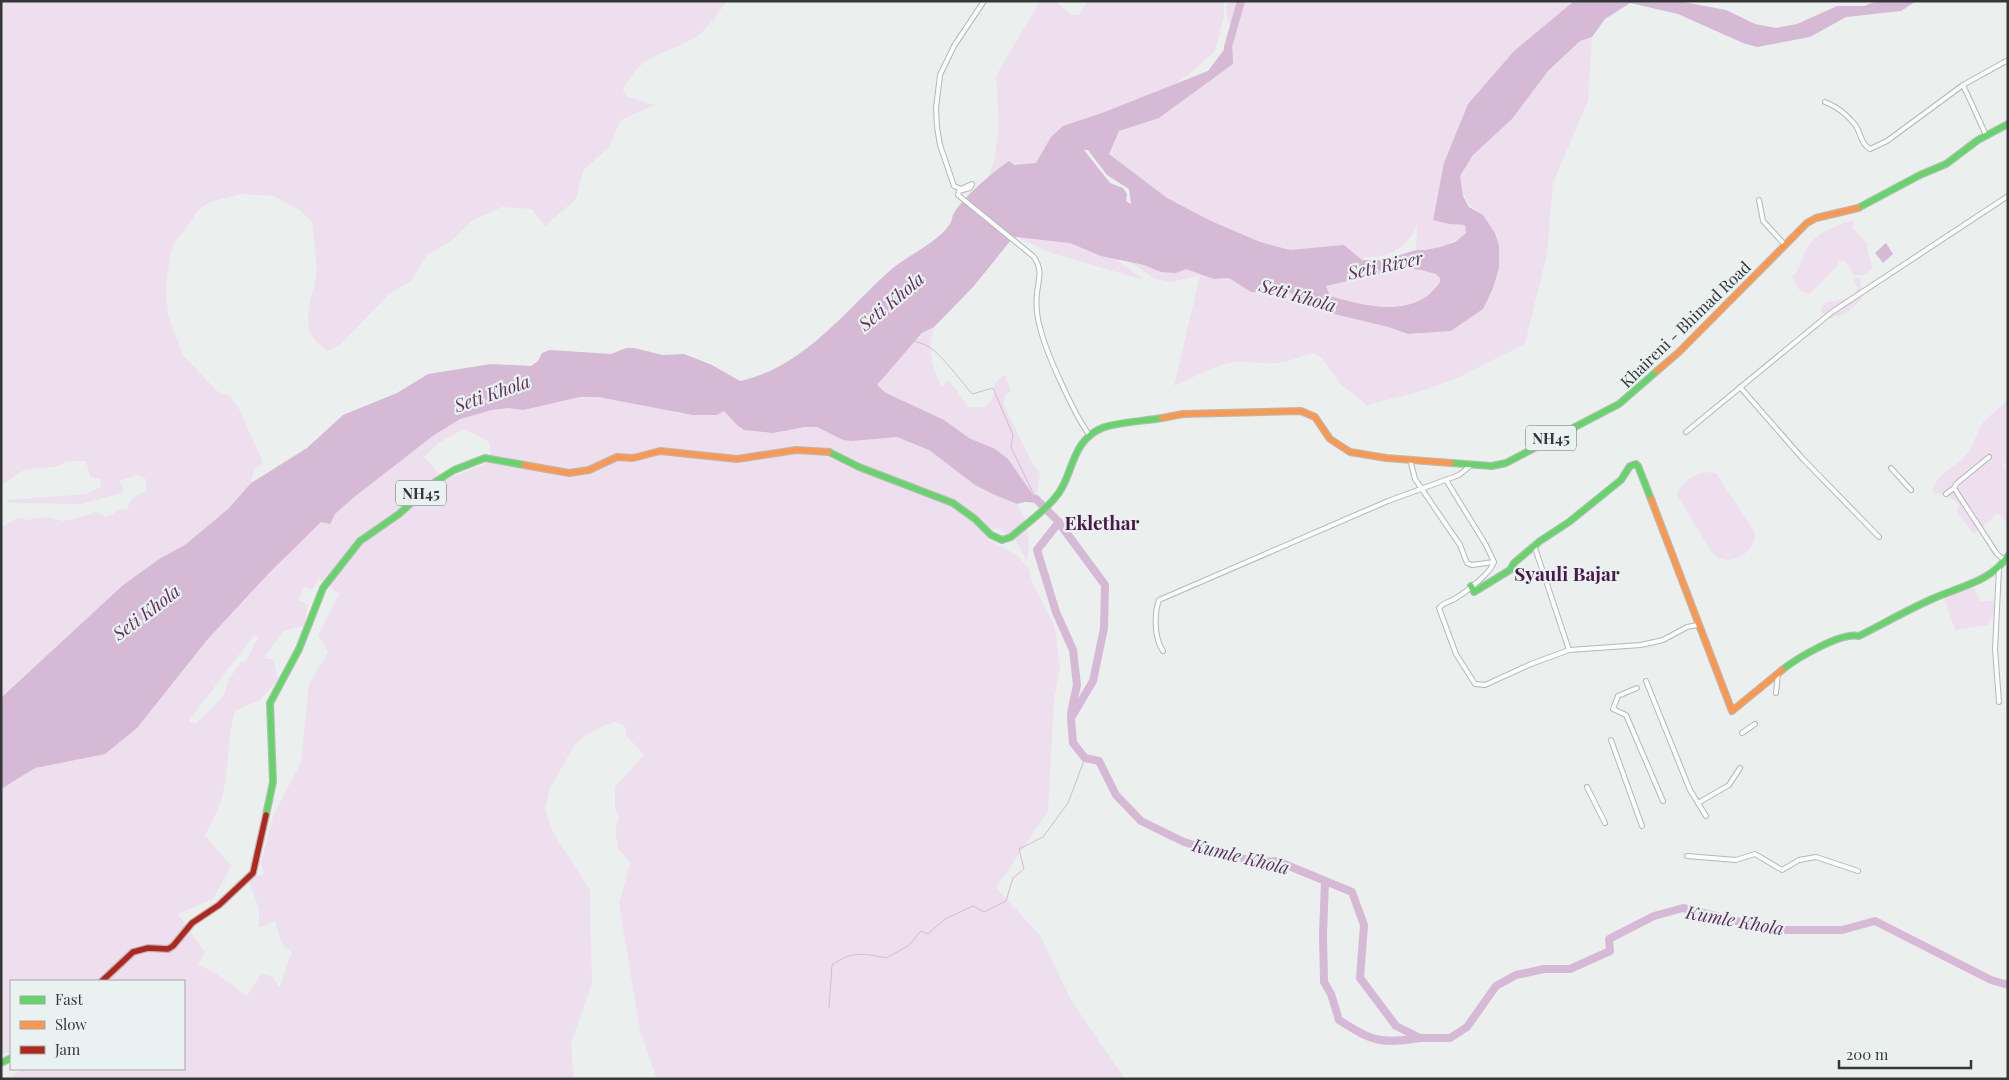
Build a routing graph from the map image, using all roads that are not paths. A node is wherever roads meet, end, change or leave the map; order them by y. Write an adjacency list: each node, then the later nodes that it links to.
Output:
1 (984, 1): 12 (street)
2 (2008, 60): 3 (street)
3 (1963, 85): 4 (street); 6 (street)
4 (1825, 102)
5 (2008, 124): 6 (main road, Khaireni - Bhimad Road / NH45)
6 (1986, 135): 9 (main road, Khaireni - Bhimad Road / NH45)
7 (2008, 196): 10 (street)
8 (1759, 200): 9 (street)
9 (1785, 245): 15 (main road, Khaireni - Bhimad Road / NH45)
10 (1740, 387): 11 (street); 22 (street)
11 (1686, 432)
12 (1090, 436): 14 (main road, Khaireni - Bhimad Road / NH45); 48 (main road, Khaireni - Bhimad Road / NH45)
13 (1989, 457): 18 (street)
14 (1410, 459): 15 (main road, Khaireni - Bhimad Road / NH45); 19 (street)
15 (1472, 465): 17 (street)
16 (1891, 468): 20 (street)
17 (1446, 480): 19 (street); 25 (street)
18 (1954, 488): 21 (street); 24 (street)
19 (1421, 489): 25 (street); 30 (street)
20 (1911, 490)
21 (1946, 494)
22 (1879, 536)
23 (1534, 546): 27 (main road); 28 (main road); 29 (street)
24 (2007, 559): 26 (main road)
25 (1494, 562): 27 (street)
26 (1999, 569): 31 (main road); 35 (street)
27 (1471, 586): 29 (street)
28 (1698, 625): 29 (street); 31 (main road)
29 (1569, 650)
30 (1163, 651)
31 (1778, 673): 34 (street)
32 (1646, 681): 42 (street)
33 (1637, 688): 41 (street)
34 (1776, 694)
35 (1998, 702)
36 (1755, 724): 37 (street)
37 (1742, 733)
38 (1611, 740): 45 (street)
39 (1740, 768): 42 (street)
40 (1587, 787): 44 (street)
41 (1664, 801)
42 (1698, 803): 43 (street)
43 (1706, 816)
44 (1605, 823)
45 (1642, 826)
46 (1687, 856): 47 (street)
47 (1858, 871)
48 (103, 980)

